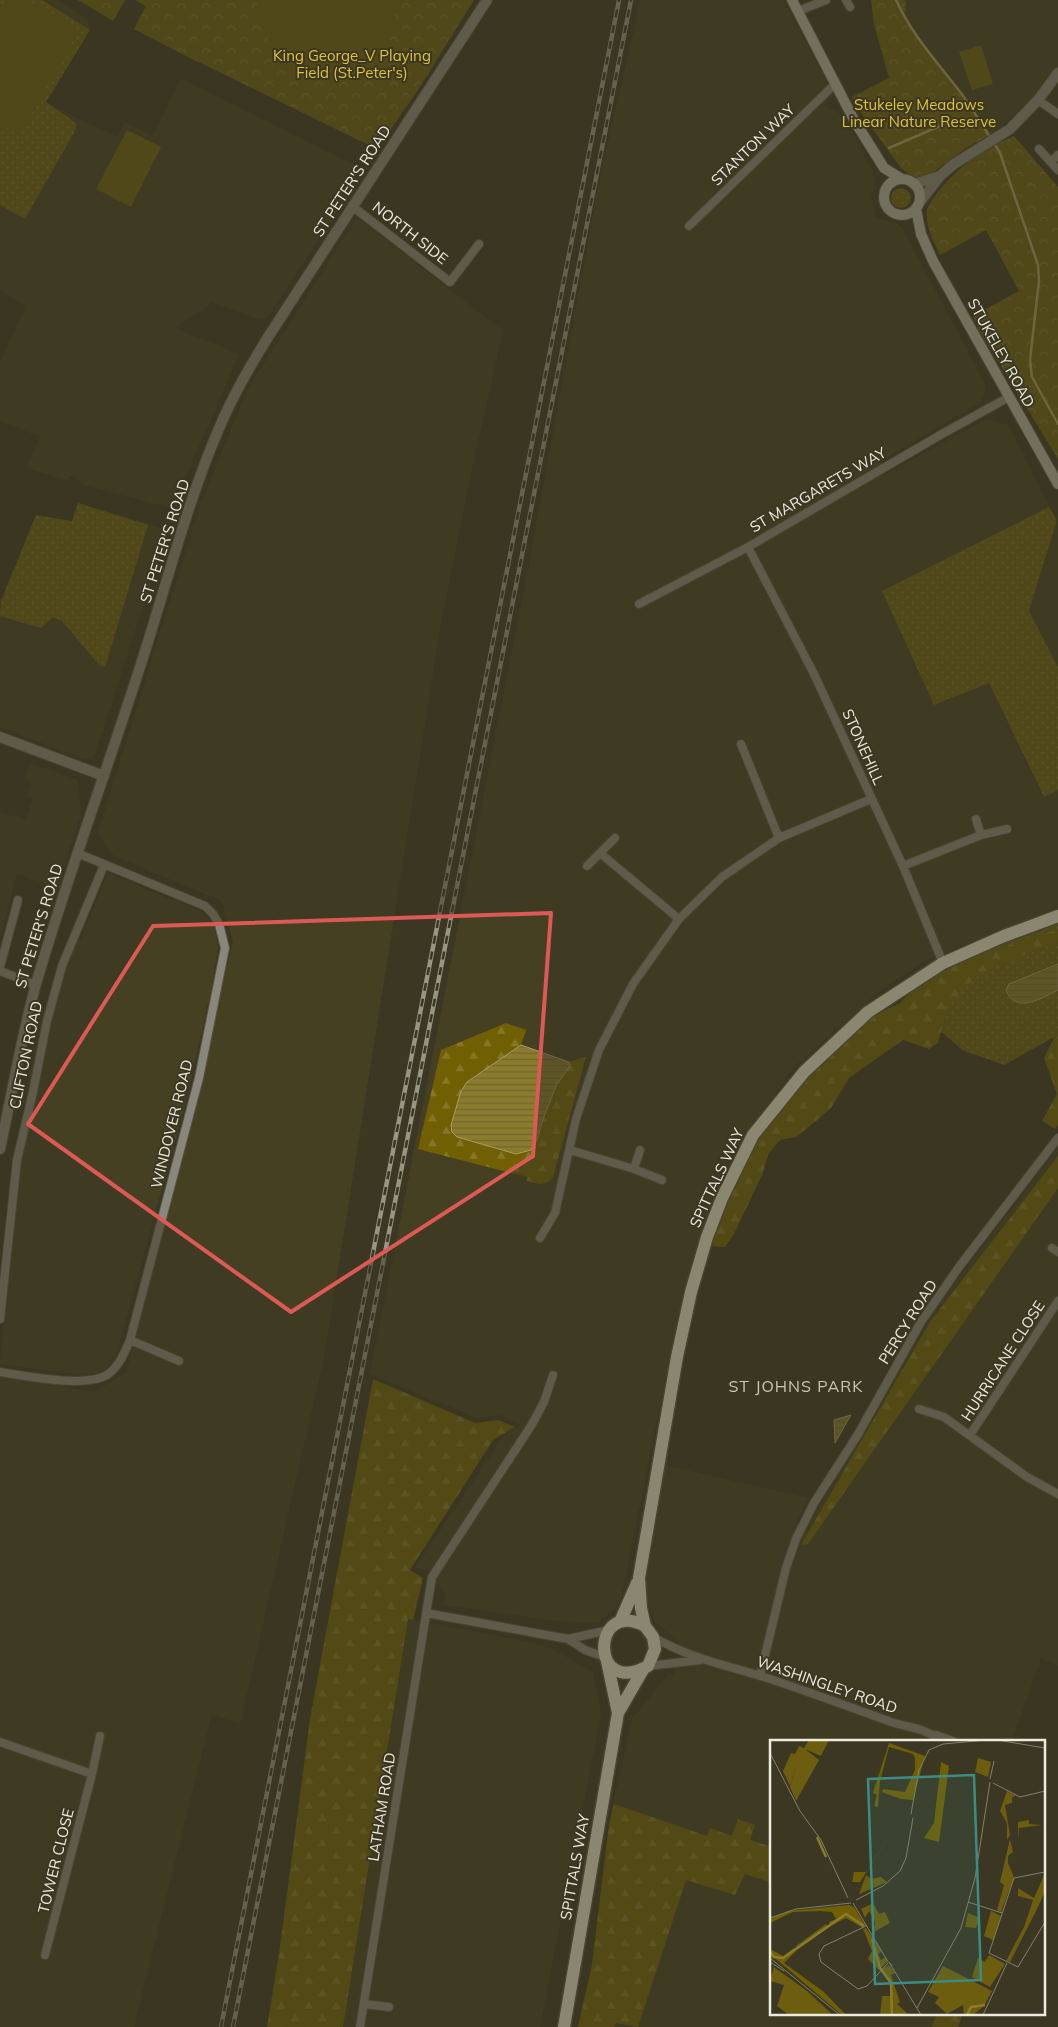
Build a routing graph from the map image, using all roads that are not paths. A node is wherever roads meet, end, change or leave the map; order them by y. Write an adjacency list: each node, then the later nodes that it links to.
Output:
1 (487, 0): 19 (street, ST PETER'S ROAD)
2 (792, 0): 4 (main road)
3 (826, 0): 4 (street)
4 (798, 11): 6 (main road)
5 (1058, 73): 7 (street)
6 (836, 83): 12 (main road); 21 (street, STANTON WAY)
7 (1038, 100): 8 (street); 14 (street)
8 (1058, 114)
9 (1038, 149): 11 (street)
10 (1058, 155): 11 (street)
11 (1050, 162): 13 (street)
12 (884, 168): 15 (main road); 17 (main road)
13 (1058, 170)
14 (940, 176): 16 (street); 18 (street)
15 (902, 179): 16 (main road); 17 (main road)
16 (914, 184): 18 (main road)
17 (886, 190): 20 (main road)
18 (918, 205): 20 (main road); 22 (main road, STUKELEY ROAD)
19 (352, 206): 23 (street, NORTH SIDE); 30 (street, ST PETER'S ROAD)
20 (903, 215): 22 (main road, STUKELEY ROAD)
21 (689, 226)
22 (921, 234): 24 (main road, STUKELEY ROAD)
23 (479, 244)
24 (1009, 397): 25 (main road, STUKELEY ROAD); 26 (street, ST MARGARETS WAY)
25 (1058, 484)
26 (748, 547): 27 (street, ST MARGARETS WAY); 31 (street, STONEHILL)
27 (639, 604)
28 (0, 737): 30 (street)
29 (741, 744): 36 (street)
30 (104, 776): 37 (street, ST PETER'S ROAD)
31 (871, 799): 36 (street); 41 (street, STONEHILL)
32 (976, 819): 34 (street)
33 (1007, 830): 34 (street)
34 (981, 835): 41 (street)
35 (615, 838): 38 (street)
36 (779, 838): 44 (street)
37 (77, 853): 39 (street, WINDOVER ROAD); 47 (street, ST PETER'S ROAD)
38 (600, 853): 40 (street); 44 (street)
39 (104, 864): 56 (street, CLIFTON ROAD); 57 (street, WINDOVER ROAD)
40 (587, 866)
41 (903, 866): 45 (street, STONEHILL)
42 (18, 900): 46 (street)
43 (1058, 916): 45 (highway, SPITTALS WAY)
44 (680, 919): 50 (street)
45 (943, 963): 64 (highway, SPITTALS WAY)
46 (0, 969): 47 (street)
47 (36, 985): 49 (street, ST PETER'S ROAD)
48 (1058, 1138): 74 (street, PERCY ROAD)
49 (0, 1149)
50 (570, 1150): 52 (street); 54 (street)
51 (640, 1150): 52 (street)
52 (634, 1169): 53 (street)
53 (662, 1180)
54 (540, 1238)
55 (1058, 1302): 62 (street, HURRICANE CLOSE)
56 (0, 1319)
57 (130, 1340): 58 (street); 59 (street, WINDOVER ROAD)
58 (179, 1360)
59 (0, 1372)
60 (553, 1375): 65 (street, LATHAM ROAD)
61 (919, 1409): 62 (street, HURRICANE CLOSE)
62 (970, 1435): 63 (street, HURRICANE CLOSE)
63 (1058, 1494)
64 (639, 1578): 66 (highway); 67 (highway)
65 (426, 1613): 70 (street); 81 (street, LATHAM ROAD)
66 (620, 1622): 67 (highway); 68 (highway)
67 (645, 1626): 69 (highway)
68 (609, 1630): 70 (street); 71 (highway)
69 (653, 1637): 72 (street, WASHINGLEY ROAD); 73 (highway)
70 (568, 1639): 71 (street)
71 (606, 1659): 73 (highway); 75 (highway, SPITTALS WAY)
72 (703, 1660): 73 (street, WASHINGLEY ROAD); 74 (street, WASHINGLEY ROAD)
73 (646, 1667): 75 (highway, SPITTALS WAY)
74 (760, 1676): 77 (street, WASHINGLEY ROAD)
75 (618, 1713): 84 (highway, SPITTALS WAY)
76 (100, 1736): 79 (street, TOWER CLOSE)
77 (937, 1738)
78 (0, 1742): 79 (street)
79 (92, 1774): 80 (street, TOWER CLOSE)
80 (45, 1955)
81 (364, 2004): 82 (street); 83 (street, LATHAM ROAD)
82 (388, 2007)
83 (360, 2027)
84 (564, 2027)

